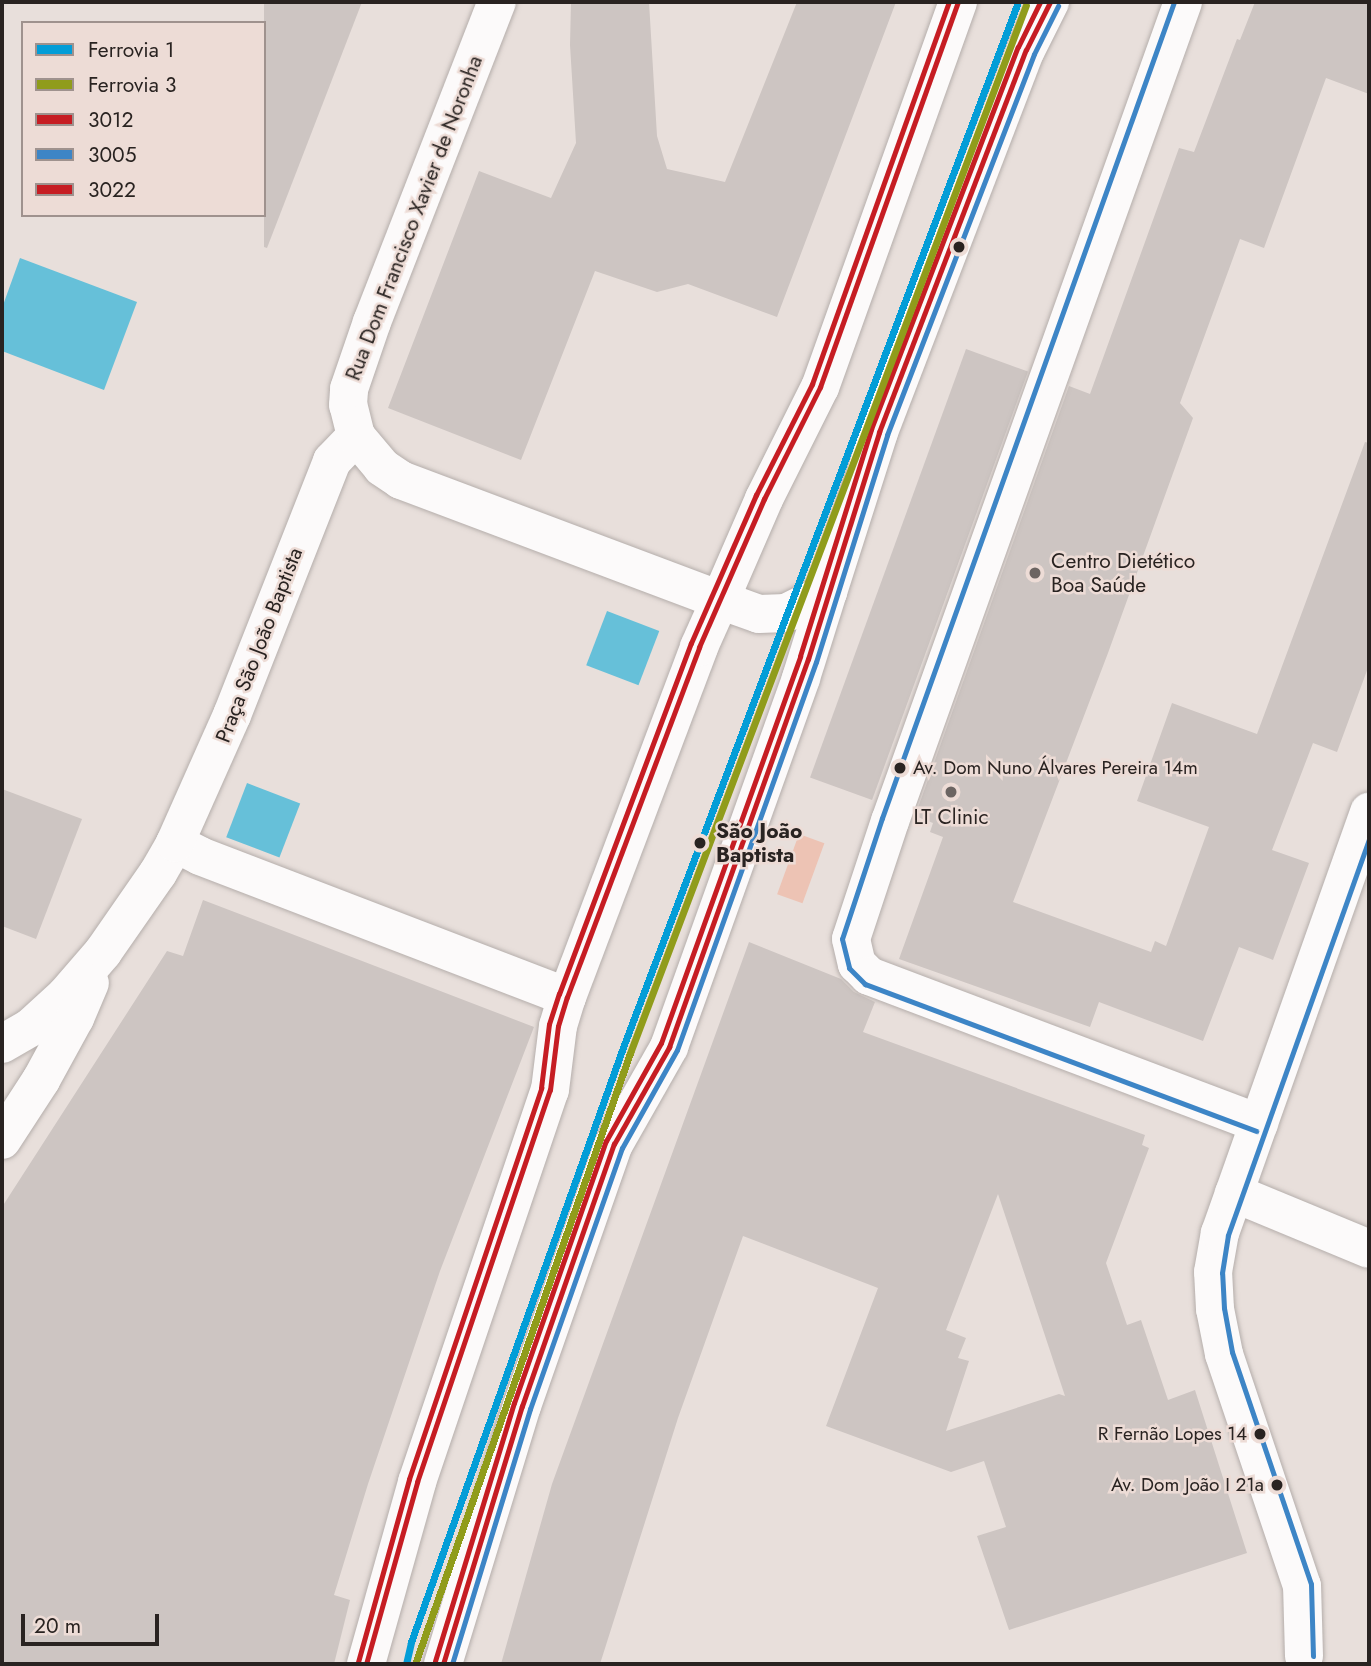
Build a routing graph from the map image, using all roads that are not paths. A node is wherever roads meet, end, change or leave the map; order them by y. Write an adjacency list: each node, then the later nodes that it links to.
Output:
1 (497, 2): 5 (street, Rua Dom Francisco Xavier de Noronha)
2 (958, 2): 7 (street)
3 (1050, 2): 6 (street)
4 (1183, 2): 14 (street)
5 (356, 436): 7 (street); 9 (street, Praça São João Baptista)
6 (828, 592): 7 (street); 20 (street)
7 (720, 600): 12 (street)
8 (1369, 812): 10 (street)
9 (175, 843): 11 (street, Praça São João Baptista); 12 (street)
10 (1355, 898): 14 (street)
11 (103, 952): 13 (street); 15 (street)
12 (567, 997): 19 (street)
13 (2, 1044)
14 (1259, 1123): 16 (street)
15 (2, 1140)
16 (1234, 1193): 17 (street); 18 (street)
17 (1369, 1249)
18 (1302, 1661)
19 (366, 1664)
20 (443, 1664)

